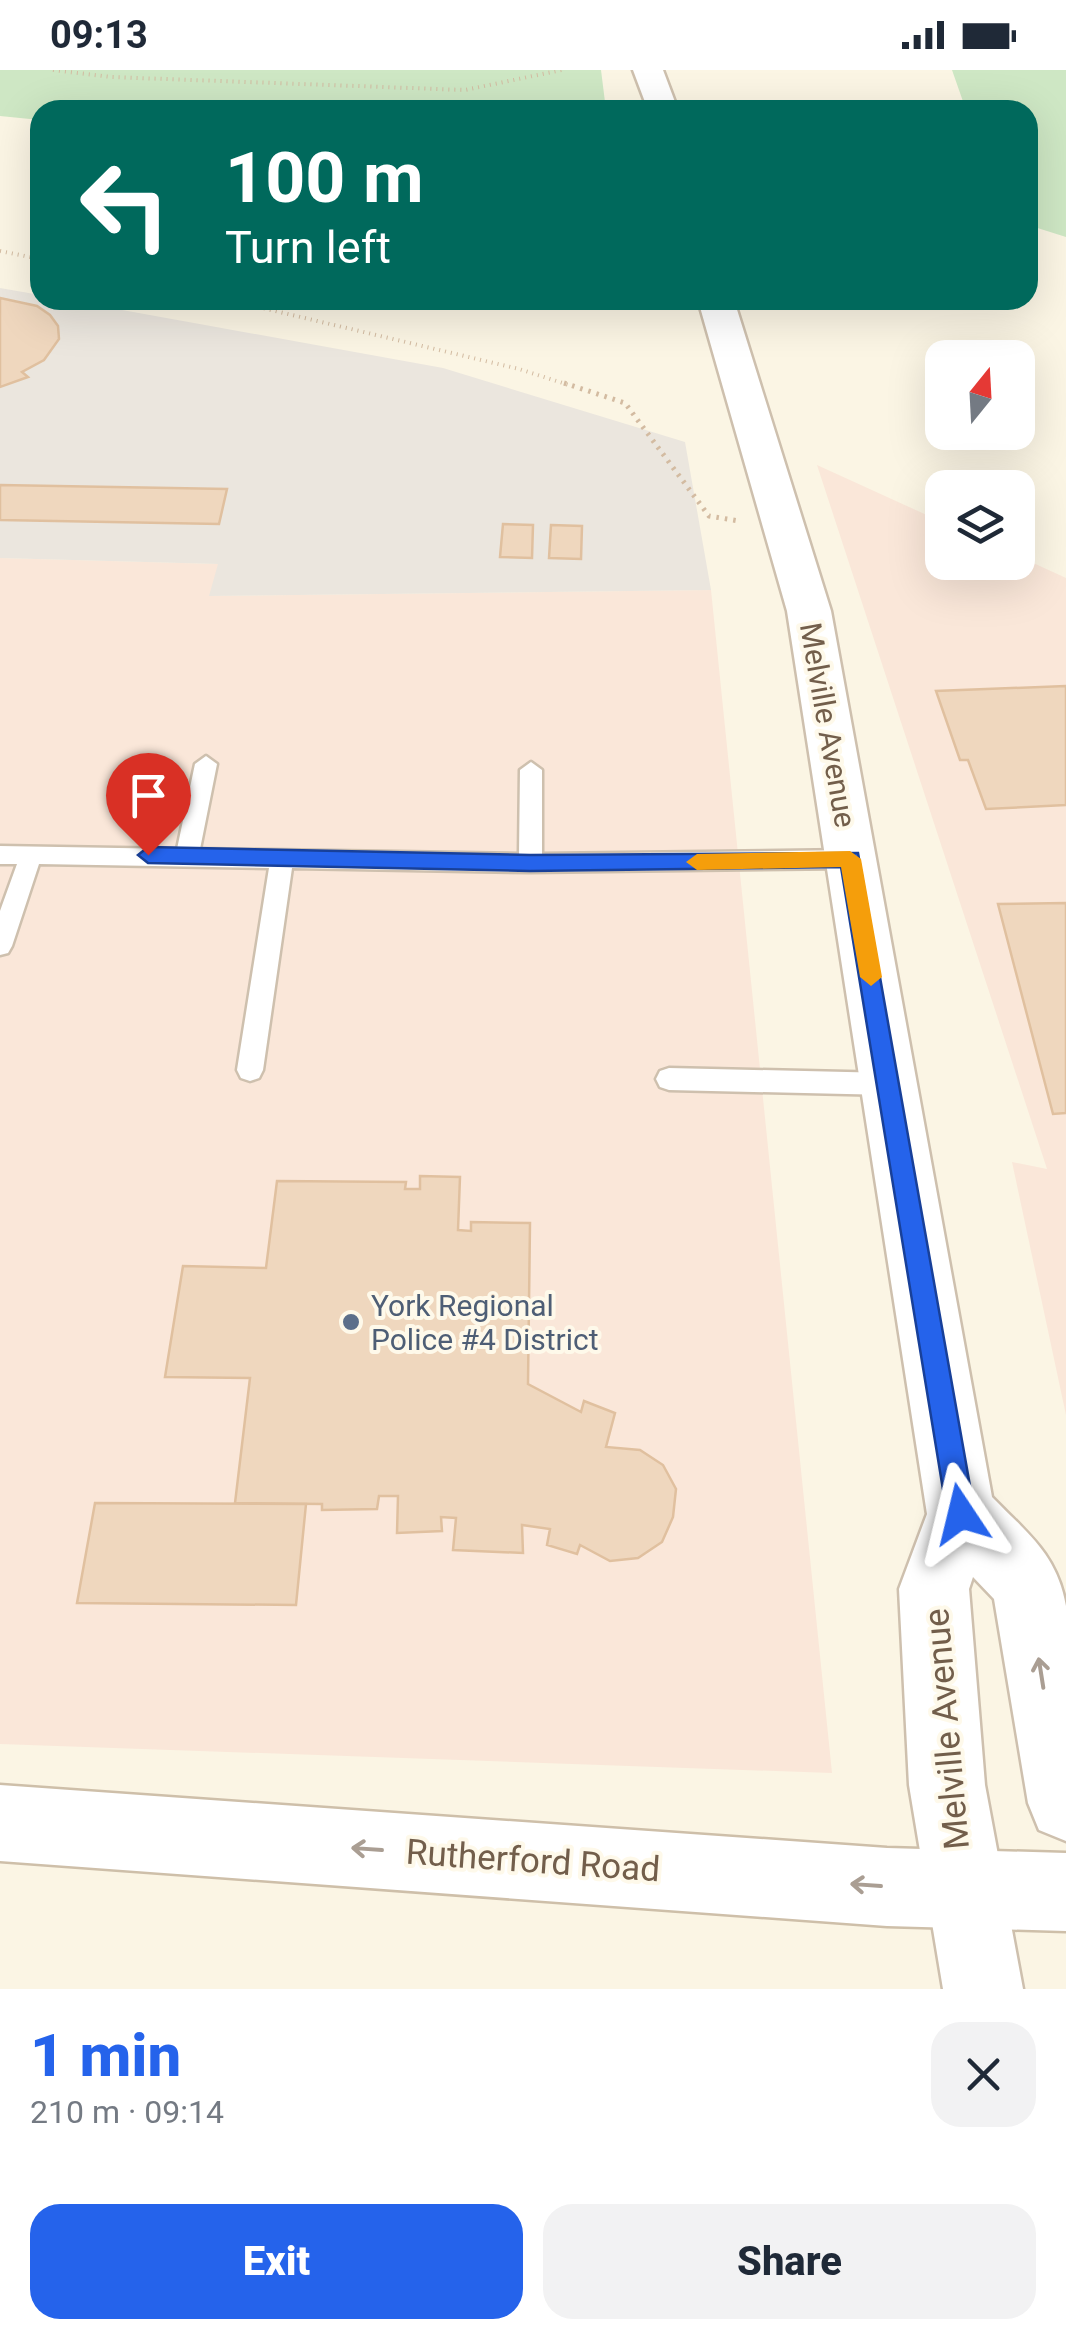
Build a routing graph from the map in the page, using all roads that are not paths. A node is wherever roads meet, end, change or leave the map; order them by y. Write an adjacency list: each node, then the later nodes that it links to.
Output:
1 (648, 70): 2 (street)
2 (659, 100)
3 (719, 310): 10 (street, Melville Avenue)
4 (206, 764): 8 (lane)
5 (531, 770): 11 (lane)
6 (0, 854): 7 (lane)
7 (31, 855): 8 (lane); 12 (lane)
8 (187, 855): 9 (lane)
9 (282, 857): 11 (lane); 13 (lane)
10 (850, 859): 11 (lane); 15 (street, Melville Avenue)
11 (530, 863)
12 (0, 946)
13 (250, 1070)
14 (669, 1079): 15 (lane)
15 (889, 1084): 16 (street, Melville Avenue)
16 (961, 1514): 17 (street, one-way to 16); 19 (street, Melville Avenue)
17 (1066, 1803)
18 (0, 1823): 19 (street, Rutherford Road, one-way to 18)
19 (963, 1888): 20 (street, Rutherford Road); 21 (street, Melville Avenue)
20 (1066, 1892)
21 (983, 1989)

